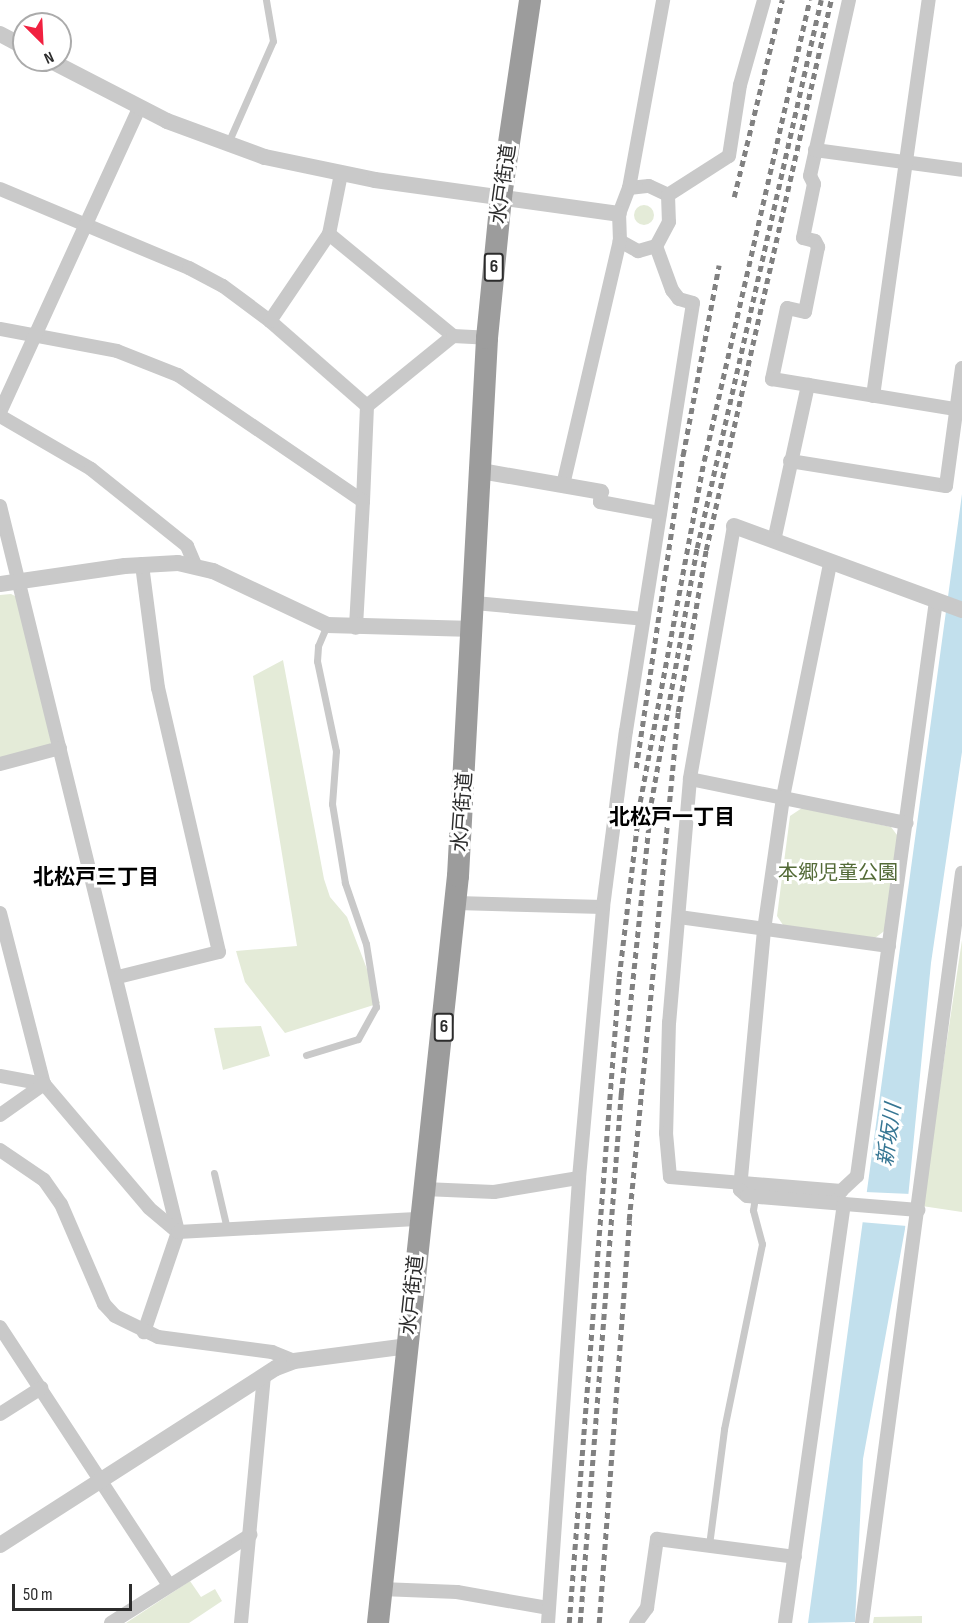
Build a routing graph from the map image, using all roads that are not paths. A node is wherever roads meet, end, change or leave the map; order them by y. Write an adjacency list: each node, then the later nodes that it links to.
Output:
1 (266, 0): 9 (lane)
2 (530, 0): 17 (highway, 水戸街道 / 6)
3 (663, 0): 14 (street)
4 (764, 0): 16 (street)
5 (849, 0): 10 (street)
6 (929, 0): 11 (street)
7 (72, 72): 8 (street)
8 (139, 108): 9 (street); 19 (street)
9 (227, 145): 13 (street)
10 (815, 150): 11 (street); 29 (street)
11 (906, 163): 12 (street); 30 (street)
12 (962, 170)
13 (341, 174): 17 (street); 20 (street)
14 (629, 188): 16 (street); 18 (street)
15 (0, 189): 19 (street)
16 (668, 195): 22 (street)
17 (501, 196): 18 (street); 27 (highway, 水戸街道 / 6)
18 (620, 214): 21 (street)
19 (85, 224): 23 (street); 25 (street)
20 (329, 234): 23 (street); 26 (street)
21 (620, 241): 22 (street); 36 (street)
22 (656, 246): 40 (street)
23 (270, 321): 31 (street)
24 (0, 329): 25 (street)
25 (35, 334): 33 (street); 38 (street)
26 (453, 336): 27 (street); 31 (street)
27 (487, 338): 35 (highway, 水戸街道 / 6)
28 (962, 368): 32 (street)
29 (808, 385): 30 (street); 34 (street)
30 (873, 396): 32 (street)
31 (367, 406): 38 (street)
32 (956, 409): 34 (street)
33 (0, 414): 45 (street)
34 (790, 461): 42 (street)
35 (481, 471): 36 (street); 49 (highway, 水戸街道 / 6)
36 (563, 485): 37 (street)
37 (601, 492): 40 (street)
38 (363, 501): 53 (street)
39 (0, 506): 46 (street)
40 (660, 513): 51 (street)
41 (734, 526): 42 (street); 57 (street)
42 (774, 541): 44 (street)
43 (142, 564): 45 (street); 46 (street); 67 (street)
44 (830, 564): 48 (street); 58 (street)
45 (195, 565): 52 (street)
46 (19, 581): 47 (street); 55 (street)
47 (0, 584)
48 (936, 602): 50 (street); 59 (street)
49 (475, 603): 51 (street); 54 (highway, 水戸街道 / 6)
50 (962, 610)
51 (643, 619): 62 (street)
52 (327, 625): 53 (street); 68 (lane)
53 (356, 628): 54 (street)
54 (474, 629): 61 (highway, 水戸街道 / 6)
55 (60, 748): 56 (street); 67 (street)
56 (0, 764)
57 (690, 779): 58 (street); 64 (street)
58 (783, 798): 59 (street); 65 (street)
59 (907, 823): 66 (street)
60 (962, 873): 79 (street)
61 (456, 903): 62 (street); 76 (highway, 水戸街道 / 6)
62 (603, 907): 74 (street)
63 (0, 913): 70 (street)
64 (679, 918): 65 (street); 75 (street)
65 (764, 930): 66 (street); 75 (street)
66 (889, 946): 75 (street)
67 (118, 977): 81 (street)
68 (306, 1055)
69 (0, 1076): 70 (street)
70 (44, 1084): 71 (street); 81 (street)
71 (0, 1115)
72 (0, 1150): 84 (street)
73 (214, 1173): 82 (lane)
74 (579, 1178): 76 (street); 97 (street)
75 (741, 1180): 77 (street)
76 (424, 1189): 80 (highway, 水戸街道 / 6)
77 (755, 1197): 78 (street); 93 (lane)
78 (844, 1204): 79 (street); 94 (street)
79 (914, 1209): 104 (street)
80 (421, 1219): 82 (street); 85 (highway, 水戸街道 / 6)
81 (178, 1232): 82 (street); 84 (street)
82 (227, 1232)
83 (0, 1327): 88 (street)
84 (144, 1332): 86 (street)
85 (408, 1346): 86 (street); 96 (highway, 水戸街道 / 6)
86 (294, 1361): 87 (street)
87 (264, 1377): 90 (street); 91 (street)
88 (41, 1388): 89 (street); 90 (street)
89 (0, 1414)
90 (102, 1480): 92 (street); 95 (street)
91 (249, 1535): 95 (street); 99 (street)
92 (0, 1545)
93 (709, 1545): 94 (street); 102 (street)
94 (795, 1557): 103 (street)
95 (168, 1584): 98 (street)
96 (381, 1589): 97 (street); 100 (highway, 水戸街道 / 6)
97 (548, 1608): 101 (street)
98 (111, 1623)
99 (241, 1623)
100 (378, 1623)
101 (548, 1623)
102 (636, 1623)
103 (785, 1623)
104 (862, 1623)

